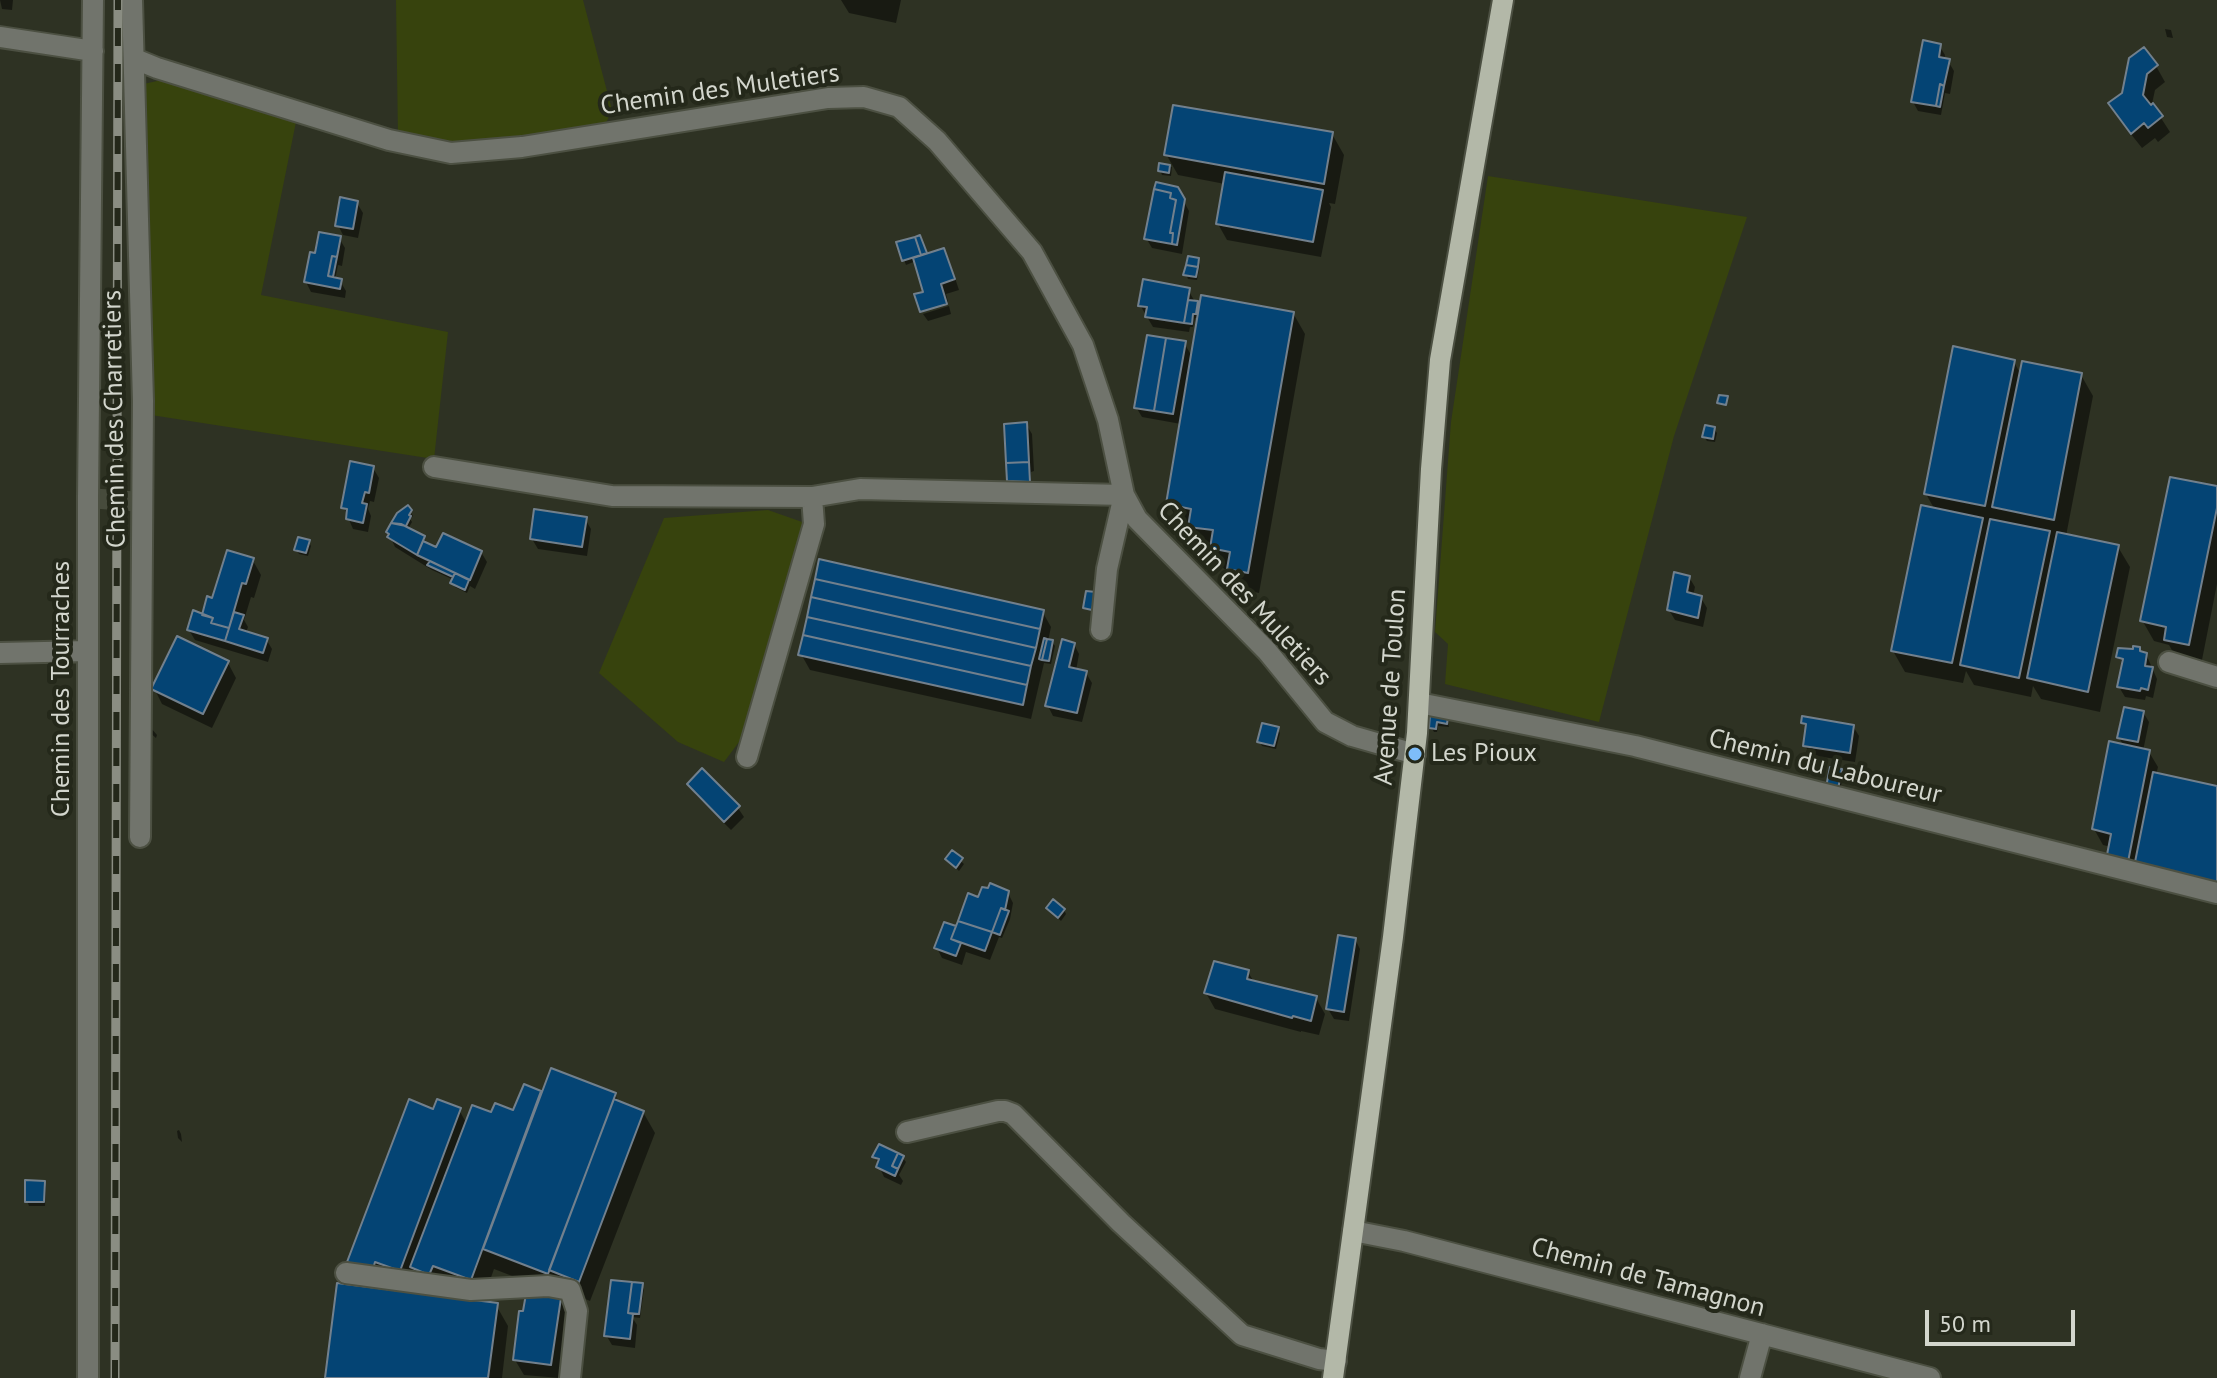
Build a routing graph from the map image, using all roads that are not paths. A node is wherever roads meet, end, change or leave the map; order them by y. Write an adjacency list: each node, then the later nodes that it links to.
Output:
1 (93, 0): 5 (street, Chemin des Tourraches)
2 (132, 0): 6 (street, Chemin des Charretiers)
3 (1503, 0): 15 (main road, Avenue de Toulon)
4 (0, 37): 5 (street)
5 (93, 51): 11 (street, Chemin des Tourraches)
6 (135, 59): 8 (street, Chemin des Muletiers); 18 (street, Chemin des Charretiers)
7 (434, 467): 9 (street)
8 (1124, 495): 9 (street); 10 (street); 16 (street, Chemin des Muletiers)
9 (812, 497): 17 (street)
10 (1101, 630)
11 (88, 651): 12 (street); 25 (street, Chemin des Tourraches)
12 (0, 653)
13 (2169, 662): 14 (street)
14 (2217, 677)
15 (1419, 703): 16 (main road, Avenue de Toulon); 19 (street, Chemin du Laboureur)
16 (1415, 754): 21 (main road, Avenue de Toulon)
17 (747, 757)
18 (140, 837)
19 (2217, 893)
20 (907, 1132): 24 (street)
21 (1353, 1231): 23 (street, Chemin de Tamagnon); 24 (main road, Avenue de Toulon)
22 (346, 1273): 26 (street)
23 (1762, 1334): 27 (street); 28 (street, Chemin de Tamagnon)
24 (1334, 1370)
25 (88, 1378)
26 (570, 1378)
27 (1750, 1378)
28 (1930, 1378)

